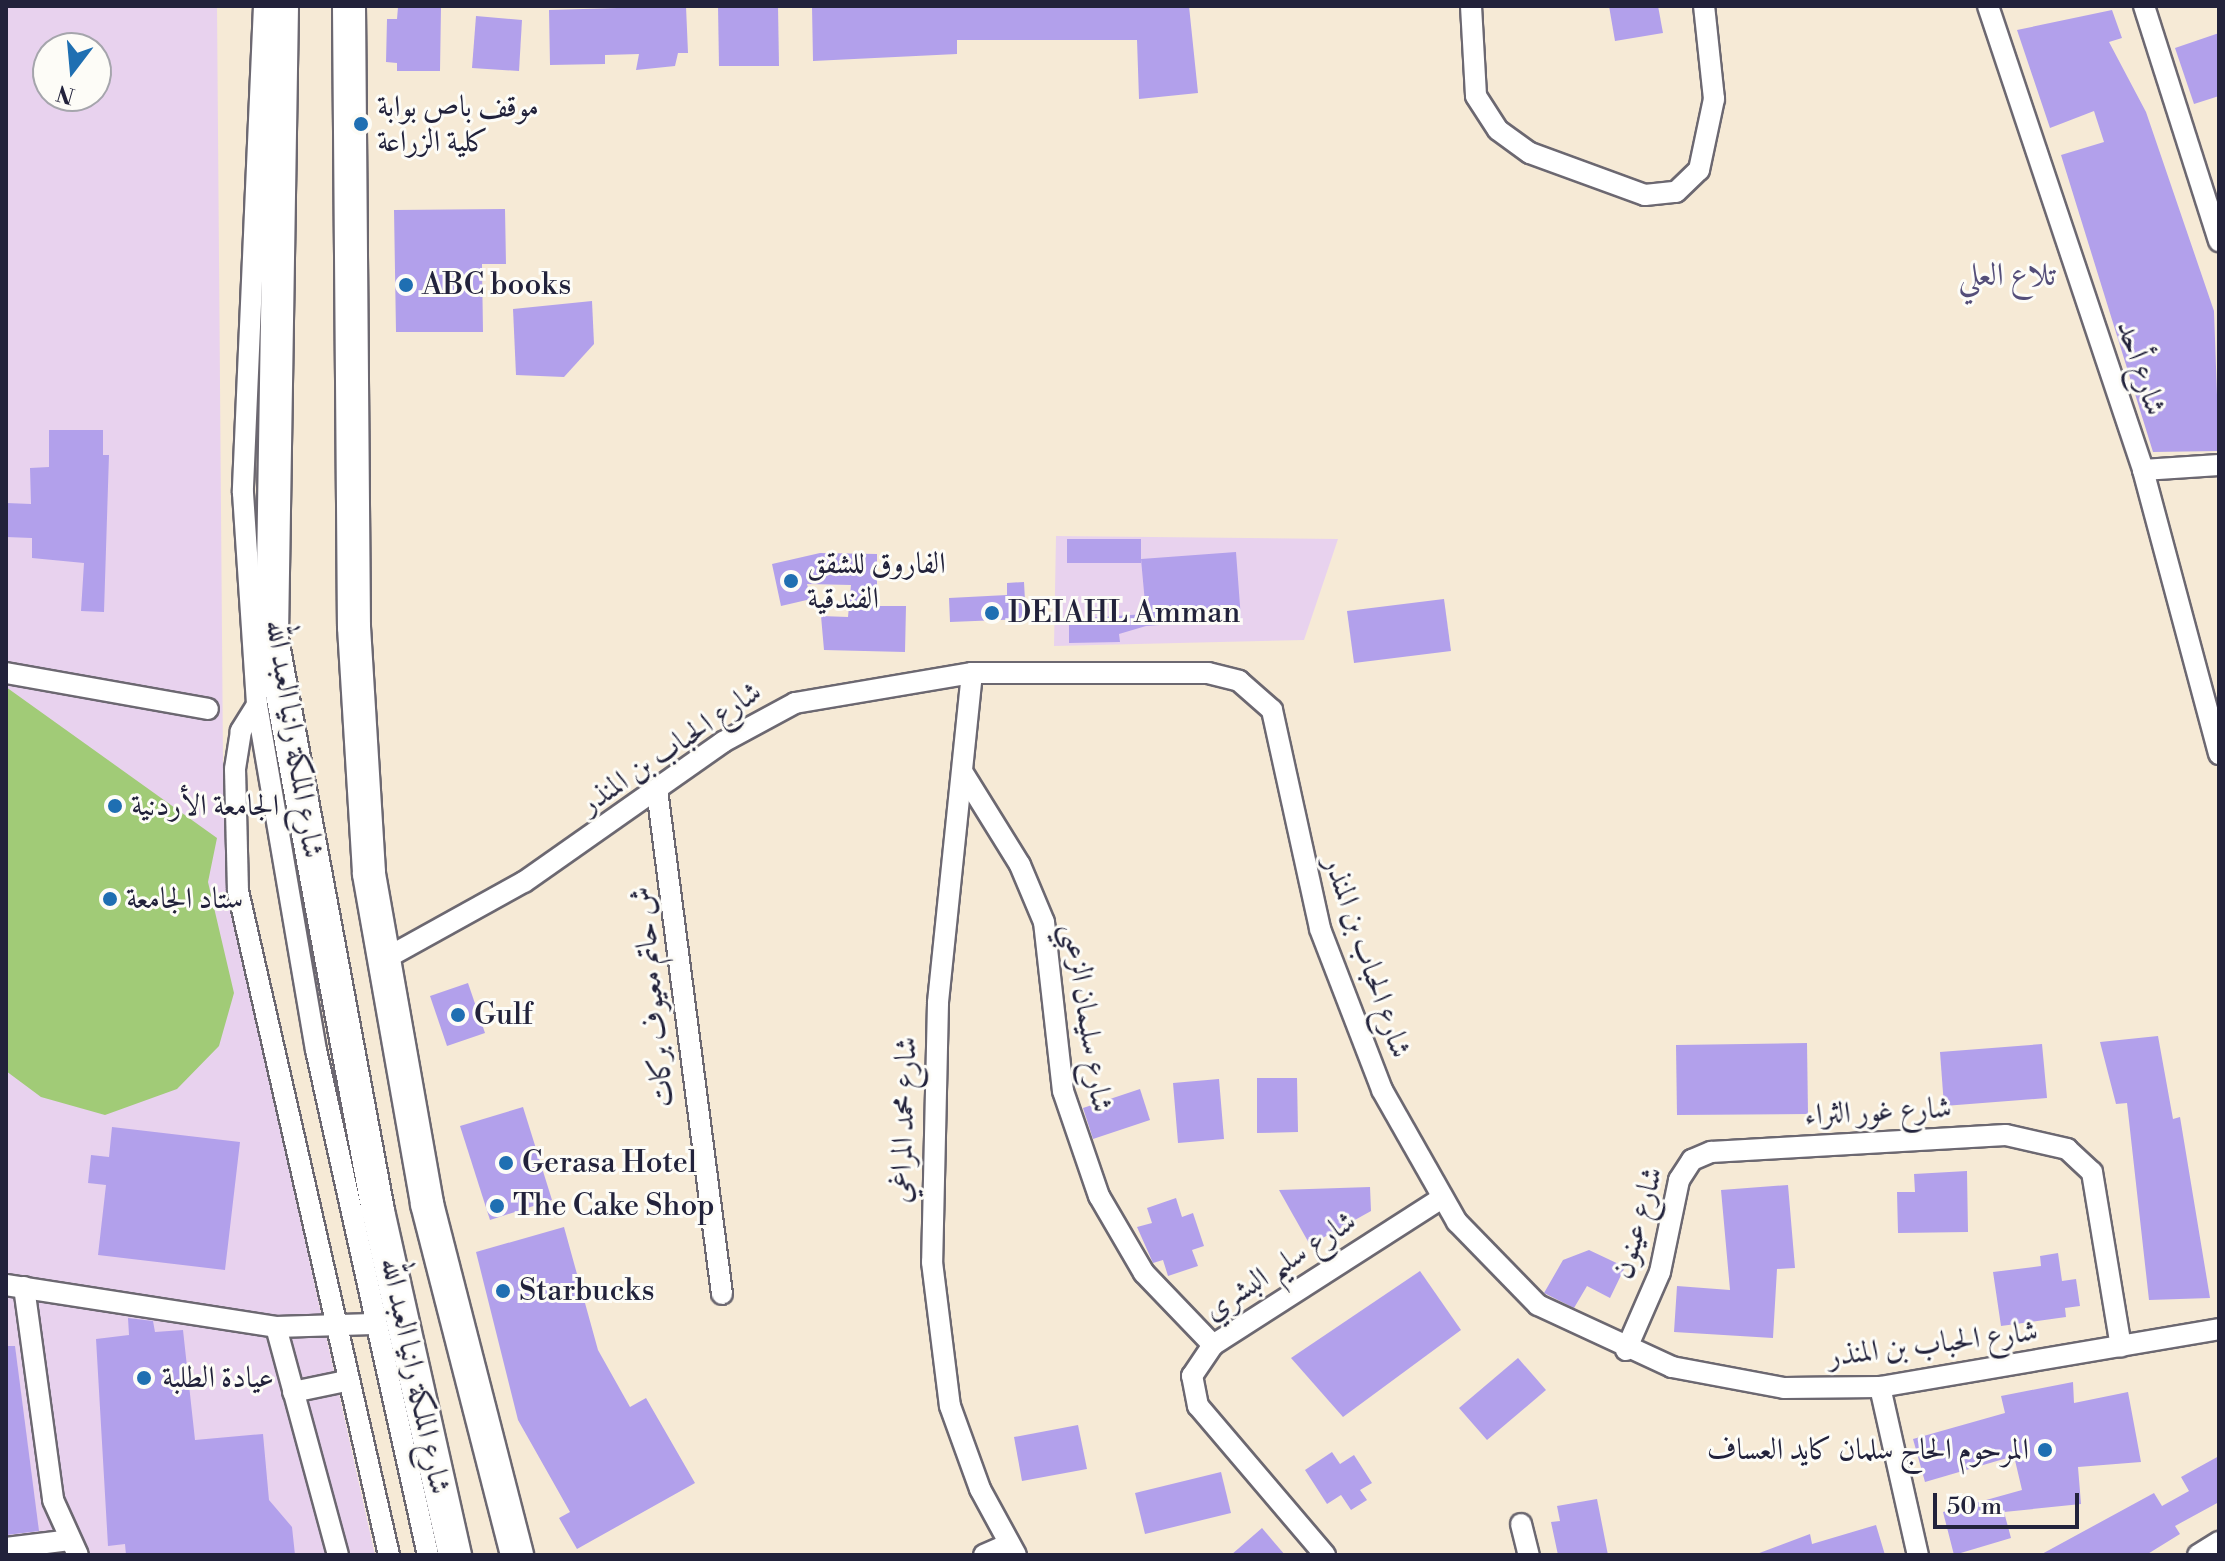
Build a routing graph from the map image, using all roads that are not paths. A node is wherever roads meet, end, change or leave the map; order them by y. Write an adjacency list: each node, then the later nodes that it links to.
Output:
1 (264, 6): 13 (street)
2 (282, 6): 42 (main road, شارع الملكة رانيا العبد الله)
3 (349, 6): 19 (main road, شارع الملكة رانيا العبد الله)
4 (1471, 6): 5 (street)
5 (1704, 6)
6 (2144, 6): 8 (street)
7 (1996, 8): 10 (street, شارع أحد)
8 (2219, 241)
9 (2219, 465): 10 (street)
10 (2143, 470): 15 (street, شارع أحد)
11 (6, 673): 14 (street)
12 (972, 673): 17 (street, شارع محمد المراغي); 18 (street, شارع الحباب بن المنذر); 21 (street, شارع الحباب بن المنذر)
13 (257, 705): 24 (street); 27 (street)
14 (208, 709)
15 (2214, 716): 16 (street, شارع أحد)
16 (2219, 754)
17 (963, 773): 28 (street, شارع سليمان الزعبي); 38 (street, شارع محمد المراغي)
18 (657, 790): 19 (street, شارع الحباب بن المنذر); 23 (street, ش حاتم معيوف بركات)
19 (383, 960): 43 (main road, شارع الملكة رانيا العبد الله)
20 (1692, 1160): 29 (street, شارع غور الثراء); 30 (street, شارع عينون)
21 (1442, 1198): 28 (street, شارع سليم البشري); 30 (street, شارع الحباب بن المنذر)
22 (15, 1286): 25 (street); 37 (street)
23 (722, 1294)
24 (373, 1324): 27 (street); 41 (street)
25 (276, 1327): 27 (street); 33 (street)
26 (2219, 1329): 29 (street, شارع الحباب بن المنذر)
27 (333, 1330): 31 (street)
28 (1213, 1345): 45 (street, شارع سليم البشري)
29 (2121, 1347): 32 (street, شارع الحباب بن المنذر)
30 (1626, 1350): 32 (street, شارع الحباب بن المنذر)
31 (346, 1381): 33 (street); 40 (street)
32 (1880, 1387): 47 (street)
33 (293, 1392): 39 (street)
34 (1521, 1524): 46 (street)
35 (2219, 1542): 48 (street)
36 (6, 1548): 37 (street)
37 (74, 1548)
38 (1013, 1550): 44 (street)
39 (338, 1555)
40 (389, 1555)
41 (428, 1555)
42 (455, 1555)
43 (517, 1555)
44 (984, 1555)
45 (1325, 1555)
46 (1529, 1555)
47 (1918, 1555)
48 (2198, 1555)

